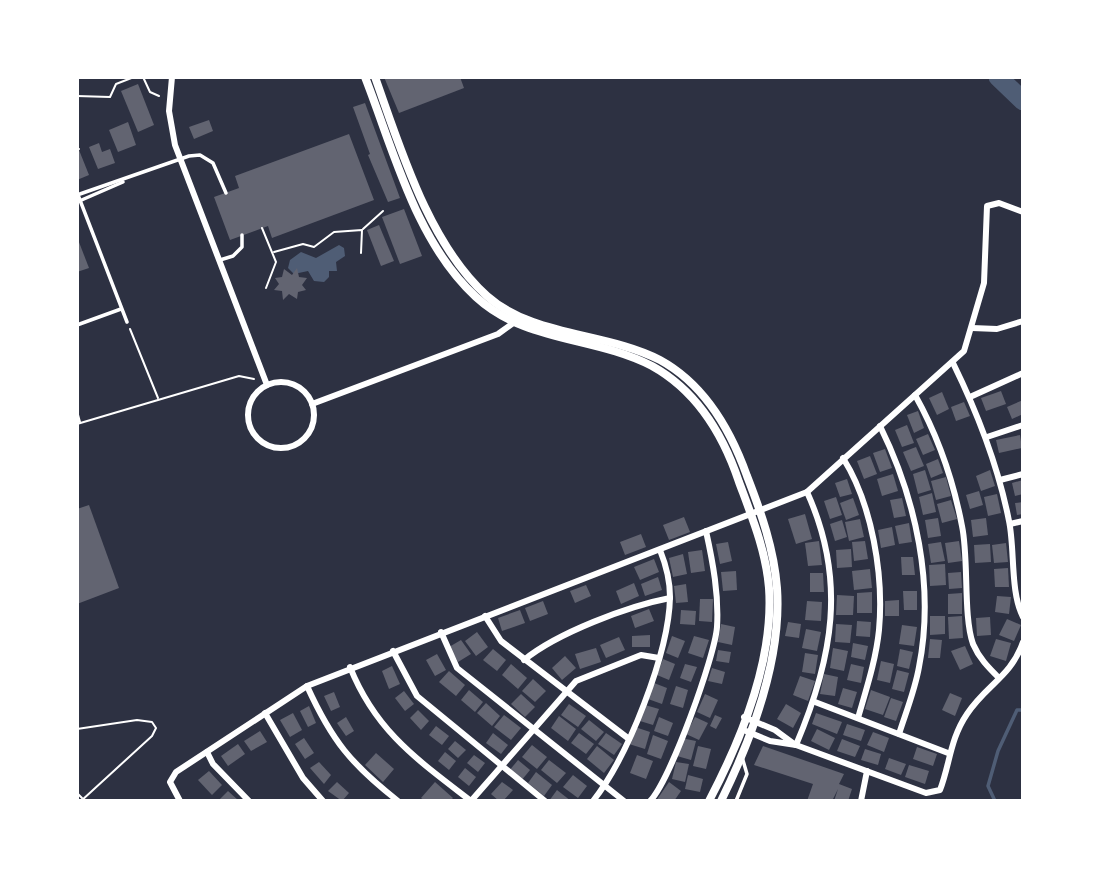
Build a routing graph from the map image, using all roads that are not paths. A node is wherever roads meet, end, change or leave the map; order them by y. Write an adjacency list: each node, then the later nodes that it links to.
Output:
1 (172, 77): 4 (street)
2 (365, 77): 13 (street)
3 (375, 77): 13 (street)
4 (180, 159): 5 (lane); 6 (lane); 11 (street)
5 (128, 179): 7 (lane); 8 (lane)
6 (226, 193)
7 (78, 195): 8 (lane)
8 (79, 202): 12 (lane)
9 (1023, 212): 17 (street)
10 (242, 235): 11 (lane)
11 (218, 261): 20 (street)
12 (122, 308): 15 (lane); 16 (lane)
13 (516, 320): 23 (street); 31 (street); 32 (street)
14 (1023, 321): 17 (street)
15 (127, 322)
16 (77, 325)
17 (972, 328): 18 (street)
18 (953, 363): 21 (street); 22 (street)
19 (1023, 373): 22 (street)
20 (267, 386): 23 (street); 23 (street)
21 (915, 395): 25 (street); 48 (street)
22 (970, 397): 26 (street)
23 (312, 404)
24 (1023, 425): 26 (street)
25 (880, 426): 27 (street); 57 (street)
26 (987, 437): 29 (street)
27 (843, 458): 30 (street); 53 (street)
28 (1023, 474): 29 (street)
29 (1000, 480): 34 (street)
30 (807, 492): 31 (street); 51 (street)
31 (760, 511): 32 (street); 54 (street)
32 (751, 514): 35 (street); 54 (street)
33 (1023, 522): 34 (street)
34 (1010, 524): 37 (street)
35 (706, 531): 36 (street); 75 (street)
36 (660, 550): 39 (street); 40 (street)
37 (1015, 565): 38 (street); 41 (street)
38 (1023, 566)
39 (670, 598): 45 (street); 46 (street)
40 (485, 616): 42 (street); 46 (street)
41 (1023, 617)
42 (441, 632): 44 (street); 55 (street)
43 (1023, 642): 48 (street)
44 (393, 651): 47 (street); 63 (street)
45 (659, 658): 50 (street); 58 (street)
46 (524, 660): 50 (street)
47 (350, 667): 49 (street); 71 (street)
48 (999, 678): 61 (street)
49 (307, 686): 52 (street); 70 (street)
50 (566, 691): 55 (street); 58 (street)
51 (815, 702): 53 (street); 59 (street)
52 (265, 713): 60 (street); 69 (street)
53 (858, 718): 57 (street)
54 (749, 719): 56 (street); 59 (street)
55 (535, 729): 63 (street); 65 (street)
56 (744, 731): 59 (street); 62 (street); 76 (street)
57 (899, 734): 61 (street)
58 (629, 739): 65 (street)
59 (796, 745): 64 (street)
60 (206, 752): 67 (street); 68 (street)
61 (948, 753): 64 (street)
62 (740, 755): 77 (street); 78 (lane)
63 (501, 767): 66 (street); 71 (street)
64 (867, 771): 79 (street)
65 (606, 784): 73 (street); 74 (street)
66 (536, 798): 72 (street)
67 (180, 801)
68 (248, 801)
69 (323, 801)
70 (398, 801)
71 (471, 801)
72 (545, 801)
73 (593, 801)
74 (624, 801)
75 (650, 801)
76 (709, 801)
77 (721, 801)
78 (736, 801)
79 (861, 801)

